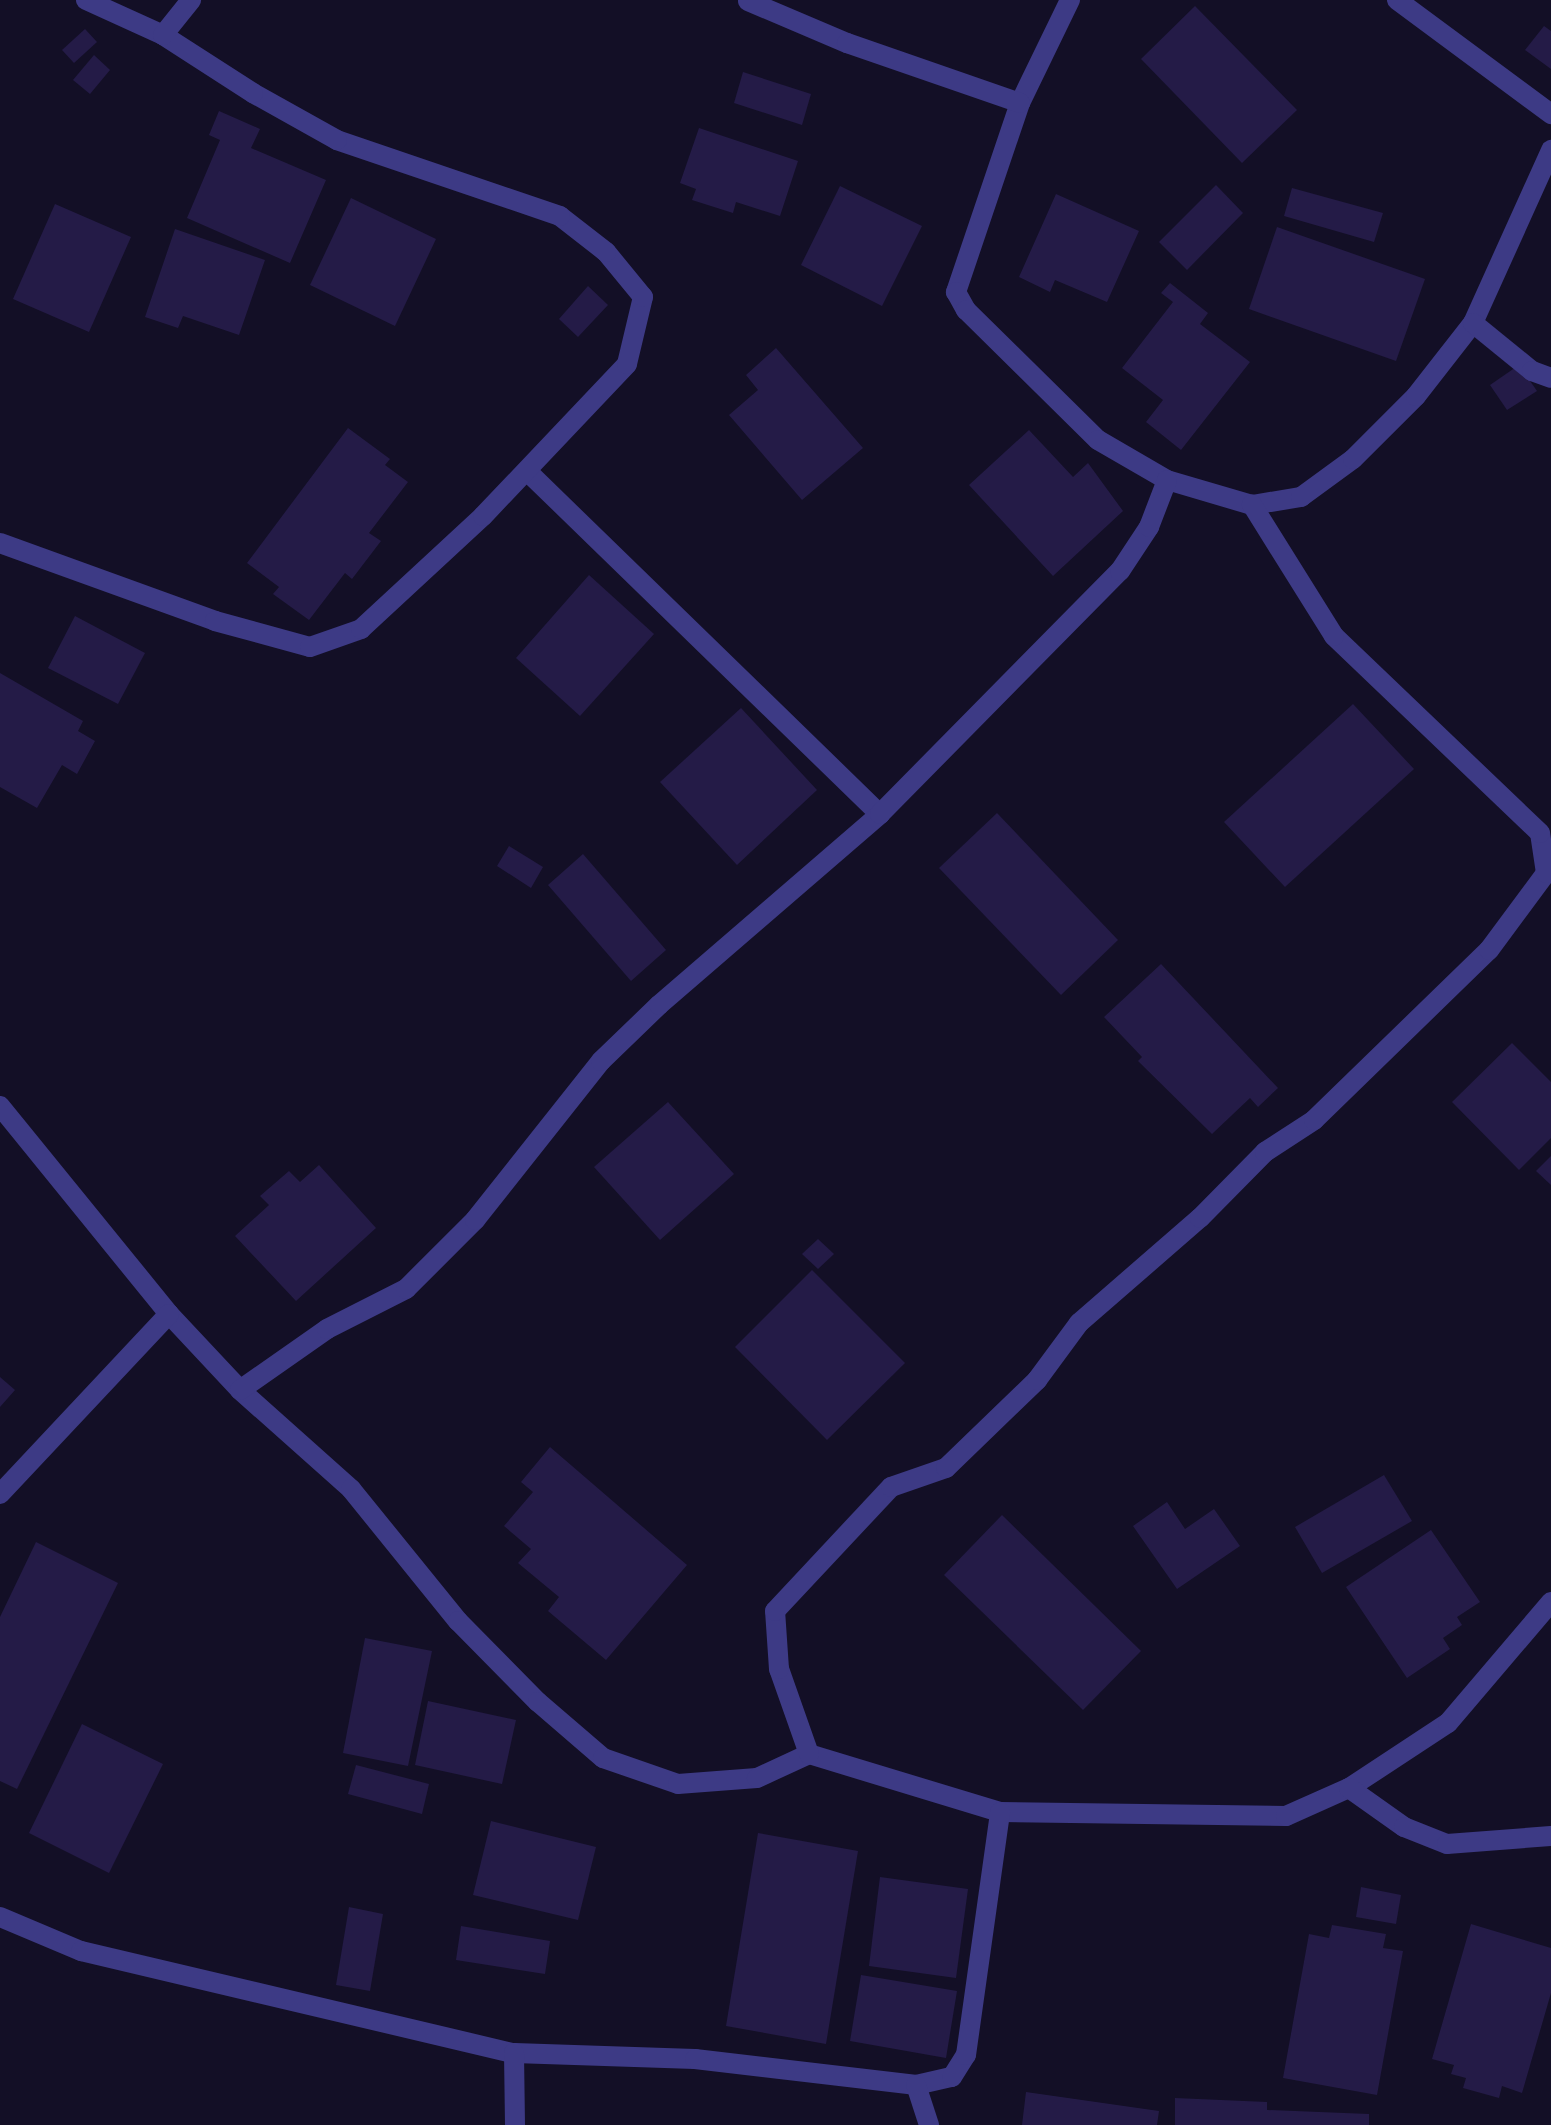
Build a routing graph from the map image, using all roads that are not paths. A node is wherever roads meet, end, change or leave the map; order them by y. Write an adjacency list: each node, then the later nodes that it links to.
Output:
1 (86, 0): 6 (street)
2 (191, 0): 6 (street)
3 (1070, 0): 7 (street)
4 (1397, 0): 8 (street)
5 (748, 1): 7 (street)
6 (163, 35): 12 (street)
7 (1020, 103): 13 (street)
8 (1551, 114)
9 (1551, 150): 10 (street)
10 (1473, 323): 11 (street); 14 (street)
11 (1551, 378)
12 (528, 472): 15 (street); 16 (street)
13 (1167, 480): 14 (street); 16 (street)
14 (1252, 505): 22 (street)
15 (0, 543)
16 (880, 814): 19 (street)
17 (0, 1106): 18 (street)
18 (169, 1314): 19 (street); 20 (street)
19 (240, 1390): 22 (street)
20 (0, 1494)
21 (1551, 1602): 23 (street)
22 (809, 1754): 24 (street)
23 (1349, 1788): 24 (street); 25 (street)
24 (1000, 1812): 28 (street)
25 (1551, 1836)
26 (0, 1917): 27 (street)
27 (514, 2053): 28 (street); 29 (street)
28 (916, 2085): 30 (street)
29 (515, 2125)
30 (929, 2125)

